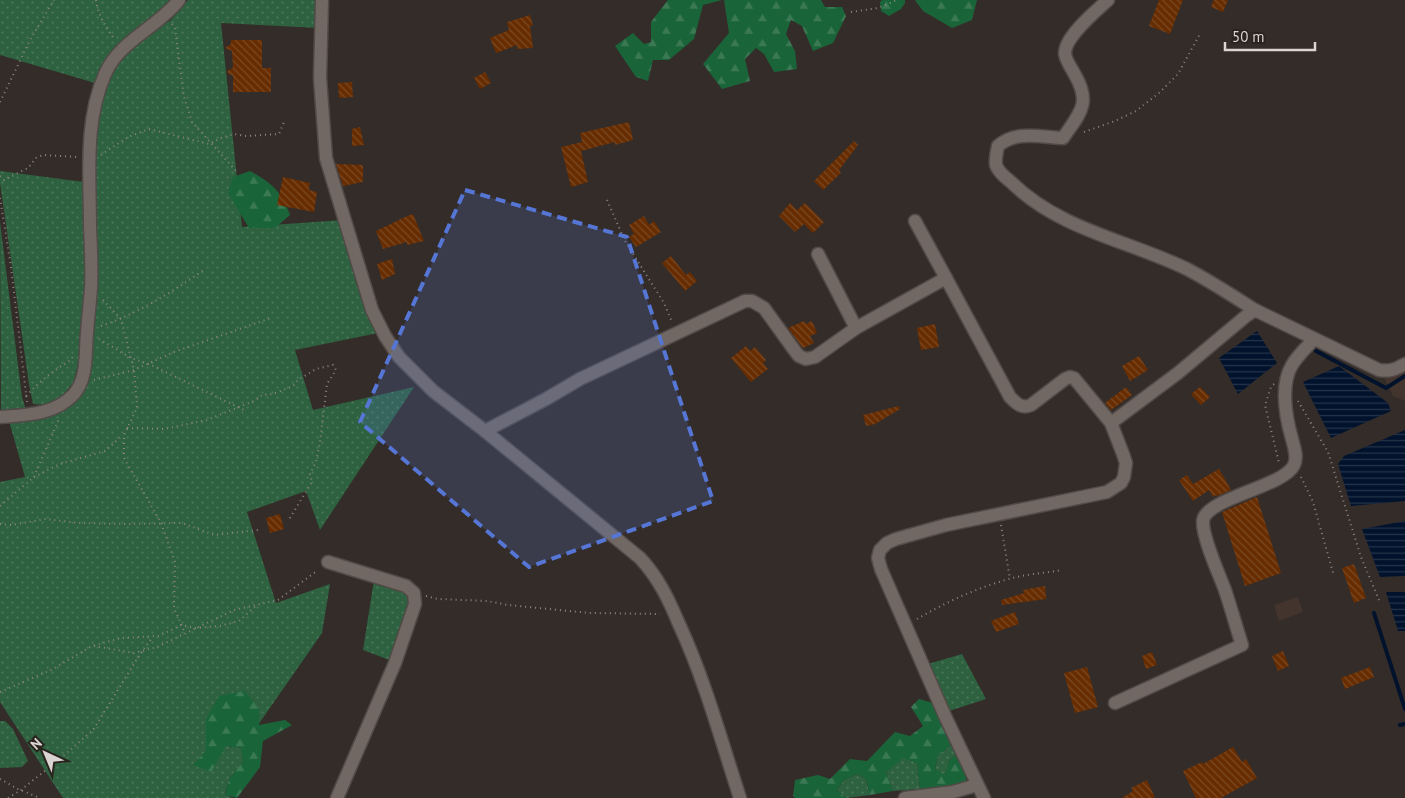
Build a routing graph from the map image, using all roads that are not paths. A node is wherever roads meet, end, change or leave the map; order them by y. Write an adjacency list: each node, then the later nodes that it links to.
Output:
1 (180, 0): 11 (street)
2 (322, 0): 13 (street)
3 (1108, 0): 7 (street)
4 (915, 221): 6 (street)
5 (818, 254): 8 (street)
6 (946, 278): 8 (street); 12 (street)
7 (1255, 310): 9 (street); 12 (street)
8 (856, 328): 13 (street)
9 (1314, 339): 10 (street); 15 (street)
10 (1405, 364)
11 (0, 418)
12 (1112, 423): 16 (street)
13 (485, 430): 18 (street)
14 (328, 562): 17 (street)
15 (1115, 702)
16 (977, 785): 19 (street); 20 (street)
17 (337, 798)
18 (740, 798)
19 (905, 798)
20 (984, 798)

